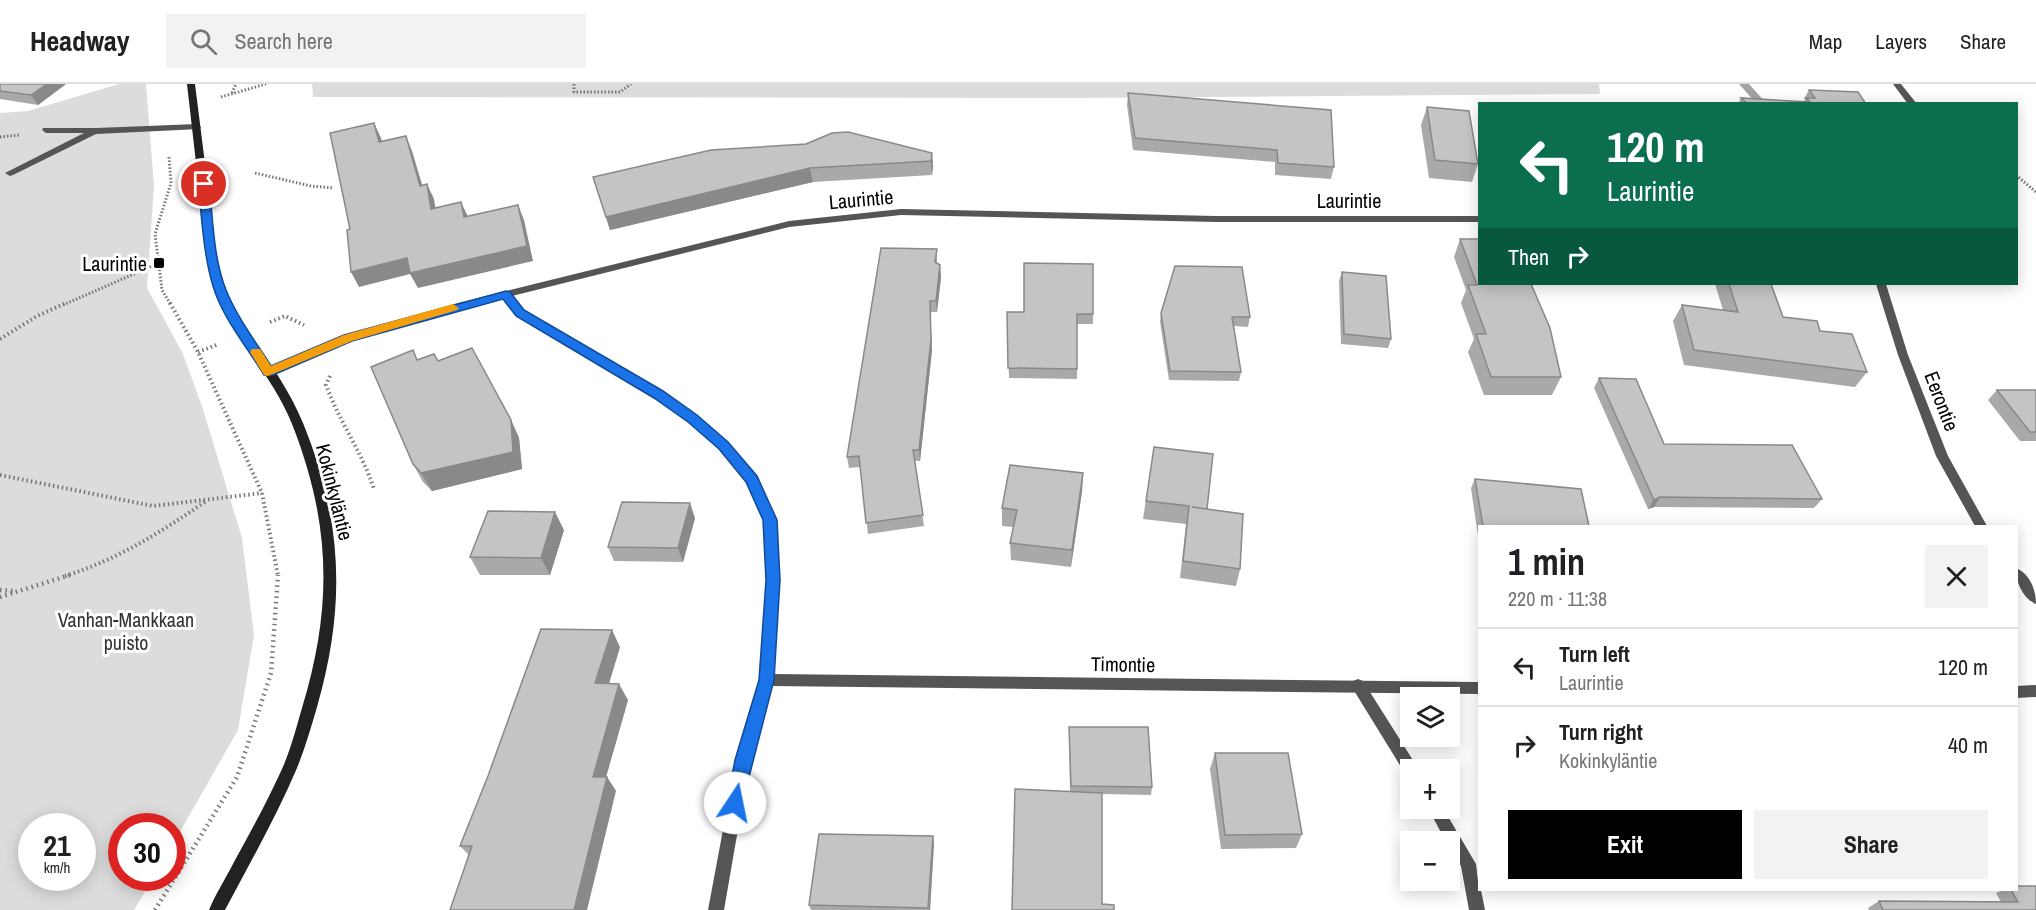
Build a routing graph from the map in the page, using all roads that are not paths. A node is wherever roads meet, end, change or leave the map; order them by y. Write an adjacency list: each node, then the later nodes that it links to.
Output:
1 (191, 84): 4 (main road, Kokinkyläntie)
2 (1897, 84): 3 (street)
3 (1911, 102)
4 (197, 126): 6 (street); 11 (main road, Kokinkyläntie)
5 (46, 130): 6 (street)
6 (96, 131): 7 (street)
7 (10, 173)
8 (1478, 219): 10 (street, Laurintie)
9 (1881, 285): 12 (street, Eerontie)
10 (506, 295): 11 (street, Laurintie); 15 (street)
11 (268, 372): 22 (main road, Kokinkyläntie)
12 (1980, 525)
13 (2018, 576): 14 (street)
14 (2036, 599)
15 (766, 680): 16 (street, Timontie); 23 (street)
16 (1358, 686): 17 (street, Timontie); 20 (street)
17 (1478, 688)
18 (2036, 691): 19 (street)
19 (2018, 692)
20 (1404, 759)
21 (1441, 819): 24 (street)
22 (217, 910)
23 (716, 910)
24 (1477, 910)

